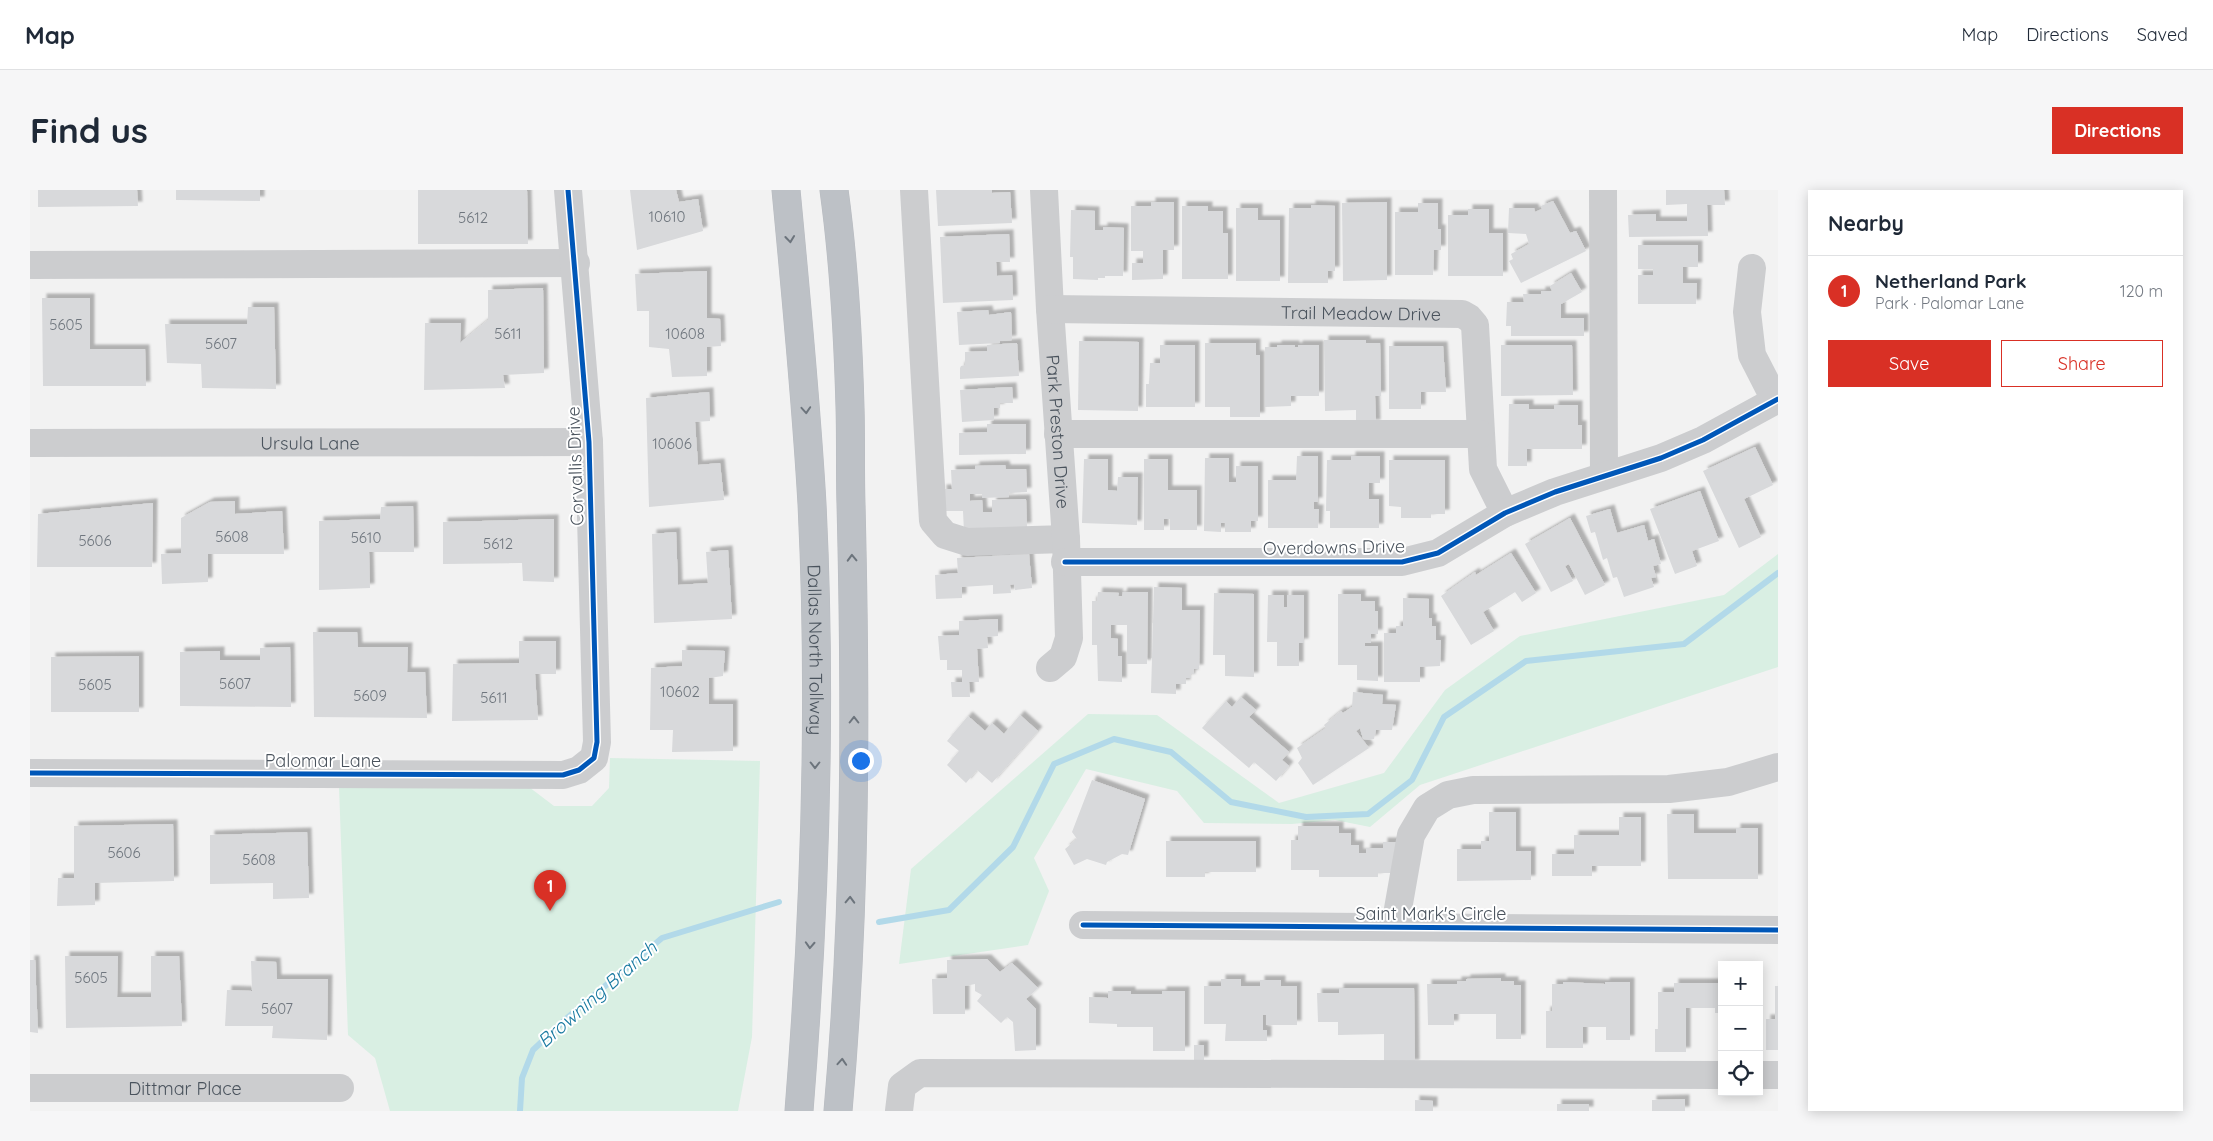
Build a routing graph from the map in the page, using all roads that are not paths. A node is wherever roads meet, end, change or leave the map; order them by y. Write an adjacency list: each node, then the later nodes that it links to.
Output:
1 (568, 190): 9 (street, Corvallis Drive)
2 (786, 190): 34 (highway, Dallas North Tollway, one-way to 34)
3 (834, 190): 8 (highway)
4 (838, 190): 8 (highway)
5 (914, 190): 20 (street, Overdowns Drive)
6 (1044, 190): 12 (street, Park Preston Drive)
7 (1603, 190): 18 (street)
8 (838, 224): 35 (highway, one-way to 8)
9 (576, 263): 10 (street); 16 (street, Corvallis Drive)
10 (30, 265)
11 (1752, 268): 13 (street)
12 (1050, 309): 14 (street, Park Preston Drive); 15 (street, Trail Meadow Drive)
13 (1776, 400): 18 (street, Overdowns Drive)
14 (1058, 434): 15 (street); 20 (street, Park Preston Drive)
15 (1480, 434): 19 (street, Trail Meadow Drive)
16 (589, 442): 17 (street, Ursula Lane); 22 (street, Corvallis Drive)
17 (30, 443)
18 (1604, 476): 19 (street, Overdowns Drive)
19 (1505, 514): 20 (street, Overdowns Drive)
20 (1065, 550): 21 (street, Park Preston Drive)
21 (1050, 668)
22 (597, 742): 24 (street, Palomar Lane)
23 (1778, 767): 26 (street)
24 (30, 773)
25 (1083, 926): 26 (street, Saint Mark's Circle)
26 (1395, 926): 27 (street, Saint Mark's Circle)
27 (1778, 930)
28 (1718, 1075): 36 (street)
29 (1763, 1075): 30 (street)
30 (1778, 1075)
31 (30, 1088): 33 (street, Dittmar Place)
32 (340, 1088): 33 (street, Dittmar Place)
33 (186, 1100)
34 (799, 1111)
35 (838, 1111)
36 (899, 1111)

